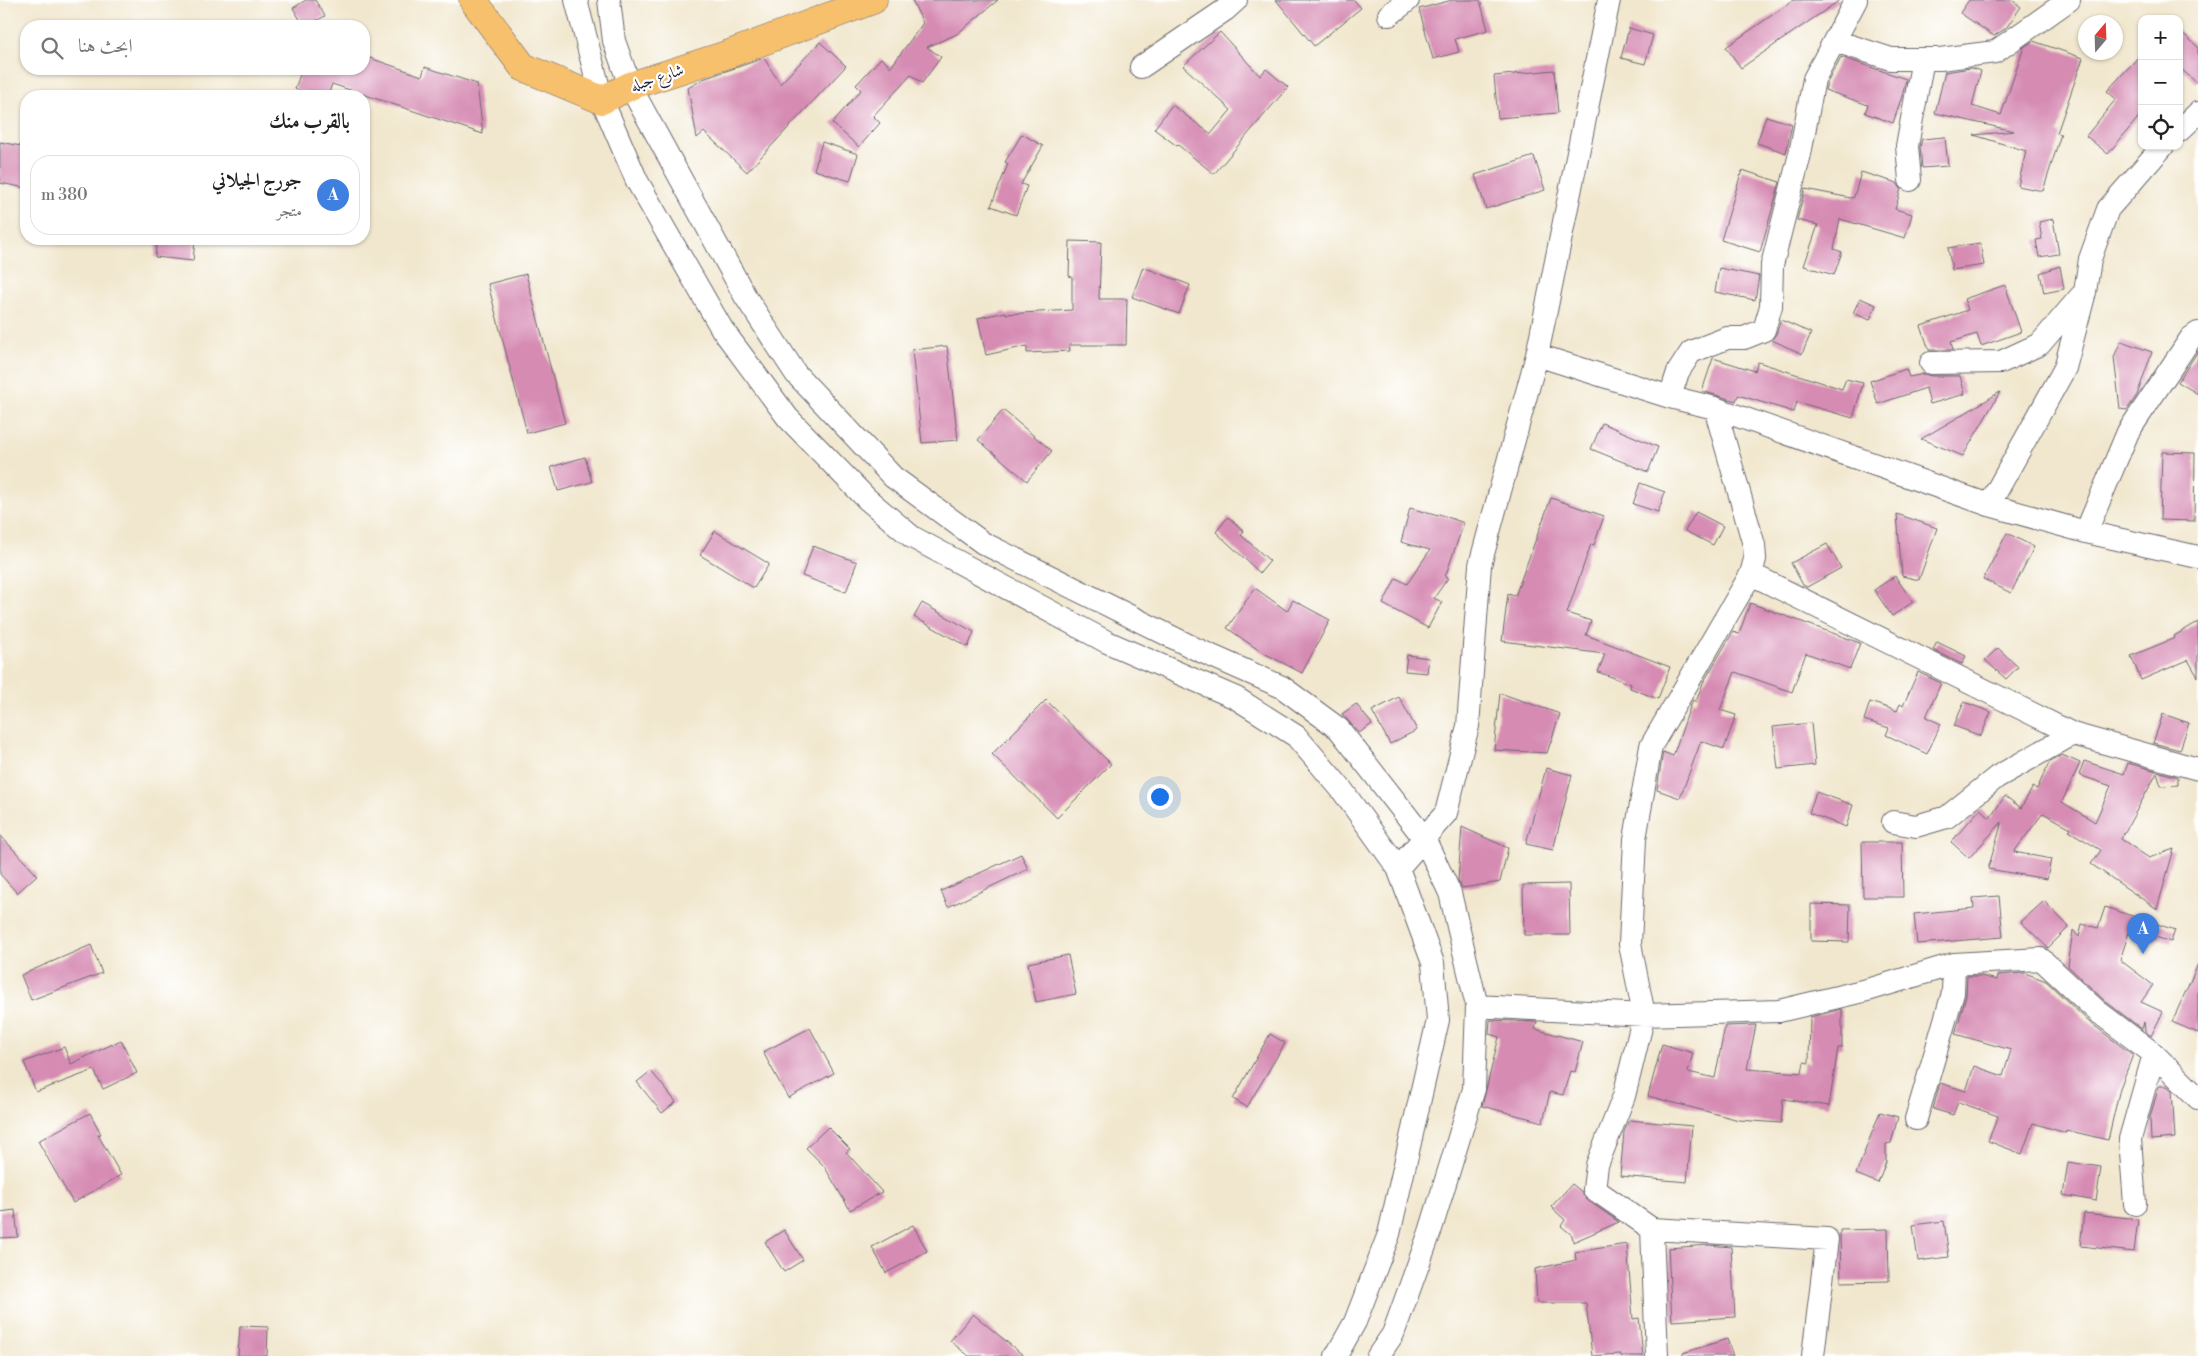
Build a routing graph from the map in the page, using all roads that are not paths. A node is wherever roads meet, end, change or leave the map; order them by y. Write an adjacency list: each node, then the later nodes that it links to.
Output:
1 (473, 0): 15 (main road)
2 (576, 0): 15 (street)
3 (609, 0): 14 (street)
4 (873, 0): 14 (main road, شارع جبله)
5 (1236, 0): 13 (street)
6 (1408, 0): 10 (street)
7 (1609, 0): 22 (street)
8 (1856, 0): 11 (street)
9 (2068, 0): 12 (street)
10 (1389, 15)
11 (1834, 41): 12 (street); 24 (street)
12 (1923, 59): 19 (street)
13 (1141, 67)
14 (630, 86): 15 (main road, شارع جبله); 33 (street)
15 (602, 100): 34 (street)
16 (2198, 113): 17 (street)
17 (2183, 127)
18 (2160, 150): 20 (street)
19 (1910, 180)
20 (2085, 292): 23 (street); 26 (street)
21 (2198, 333): 27 (street)
22 (1537, 355): 24 (street); 33 (street)
23 (1931, 363)
24 (1670, 397): 25 (street)
25 (1715, 408): 26 (street); 29 (street)
26 (1989, 505): 27 (street)
27 (2086, 532): 28 (street)
28 (2198, 558)
29 (1751, 574): 30 (street); 37 (street)
30 (2073, 734): 31 (street); 32 (street)
31 (2198, 769)
32 (1893, 822)
33 (1424, 838): 34 (street); 36 (street)
34 (1398, 868): 43 (street)
35 (1954, 964): 37 (street); 38 (street); 40 (street)
36 (1477, 1006): 37 (street); 44 (street)
37 (1644, 1015): 42 (street)
38 (2154, 1054): 39 (street); 41 (street)
39 (2198, 1098)
40 (1916, 1119)
41 (2134, 1204)
42 (1652, 1229): 45 (street); 46 (street)
43 (1336, 1356)
44 (1378, 1356)
45 (1657, 1356)
46 (1813, 1356)

